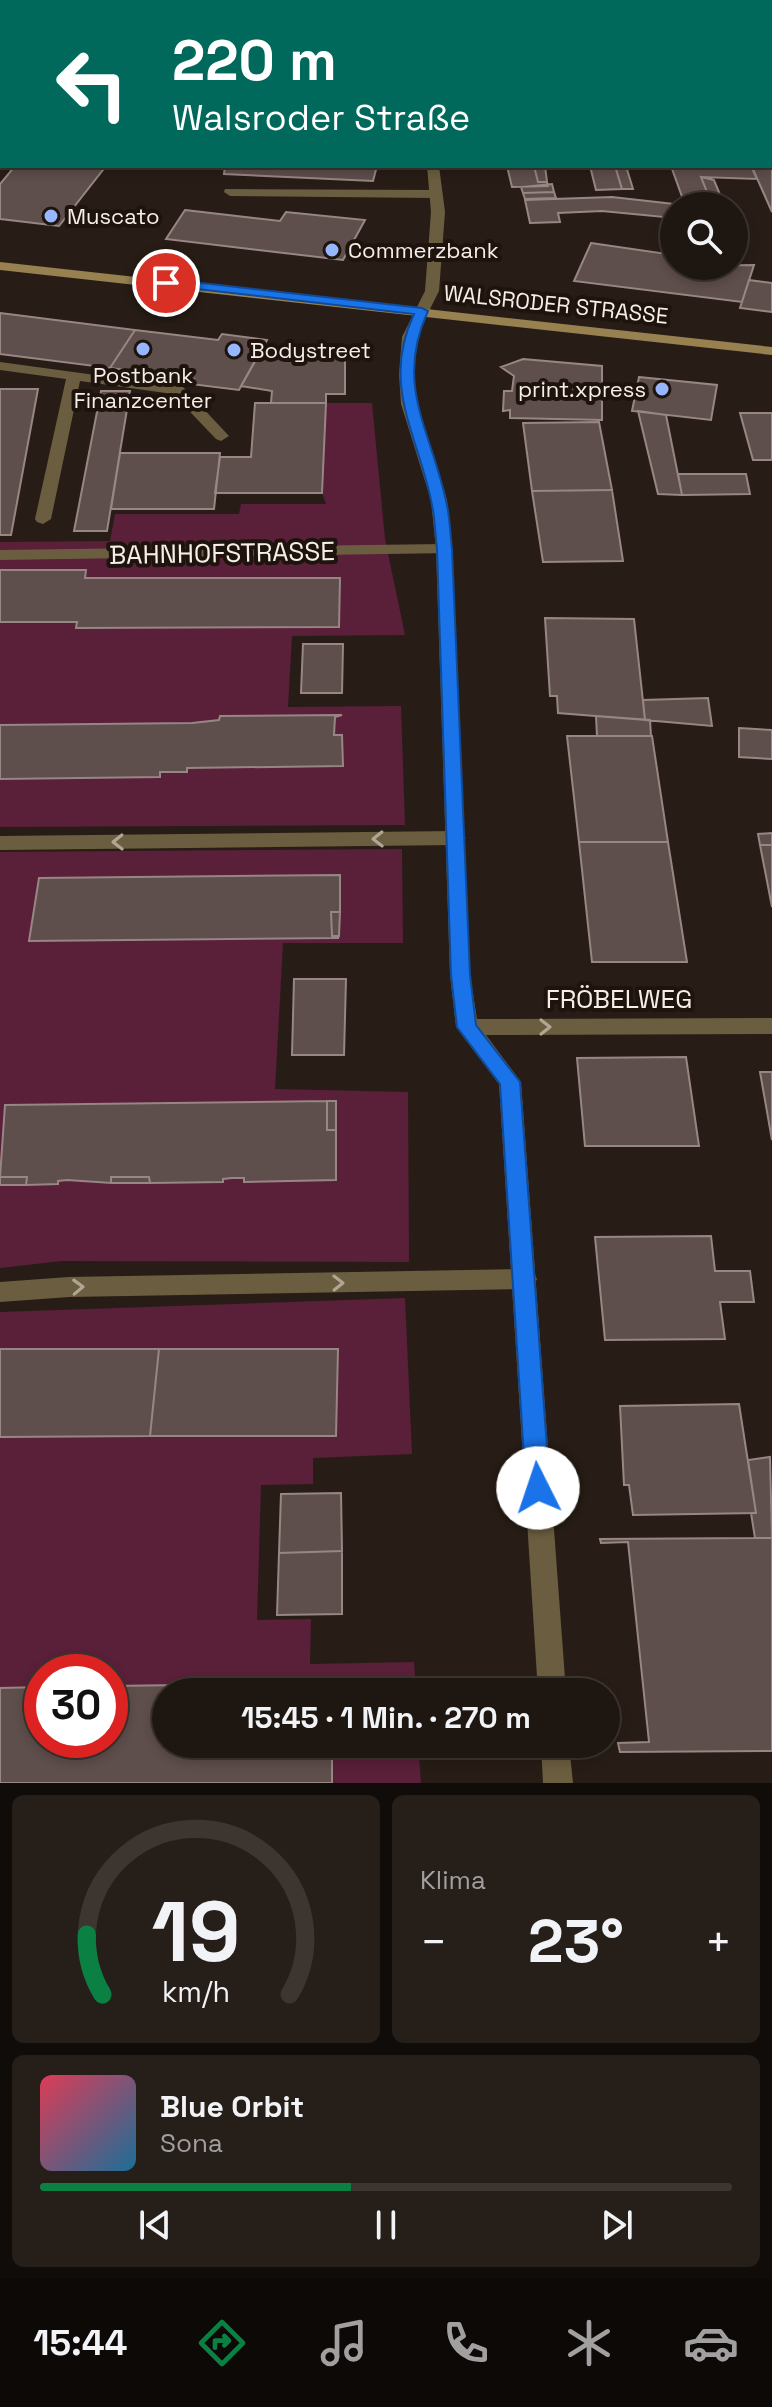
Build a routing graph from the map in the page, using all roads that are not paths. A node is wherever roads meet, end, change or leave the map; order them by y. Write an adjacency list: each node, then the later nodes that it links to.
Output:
1 (433, 168): 3 (street)
2 (230, 192): 3 (street)
3 (436, 194): 5 (street)
4 (0, 266): 5 (street, WALSRODER STRASSE)
5 (422, 311): 6 (street, WALSRODER STRASSE); 11 (street)
6 (772, 351)
7 (0, 366): 8 (street)
8 (74, 376): 9 (street); 10 (street)
9 (221, 436)
10 (43, 519)
11 (444, 549): 12 (street, BAHNHOFSTRASSE); 13 (street)
12 (0, 555)
13 (456, 838): 14 (street, one-way to 14); 16 (street)
14 (0, 843)
15 (772, 1026): 16 (street, FRÖBELWEG, one-way to 15)
16 (467, 1027): 17 (street)
17 (525, 1279): 18 (street, one-way to 17); 19 (street)
18 (0, 1292)
19 (551, 1678)
20 (556, 1758): 21 (street)
21 (558, 1783)

